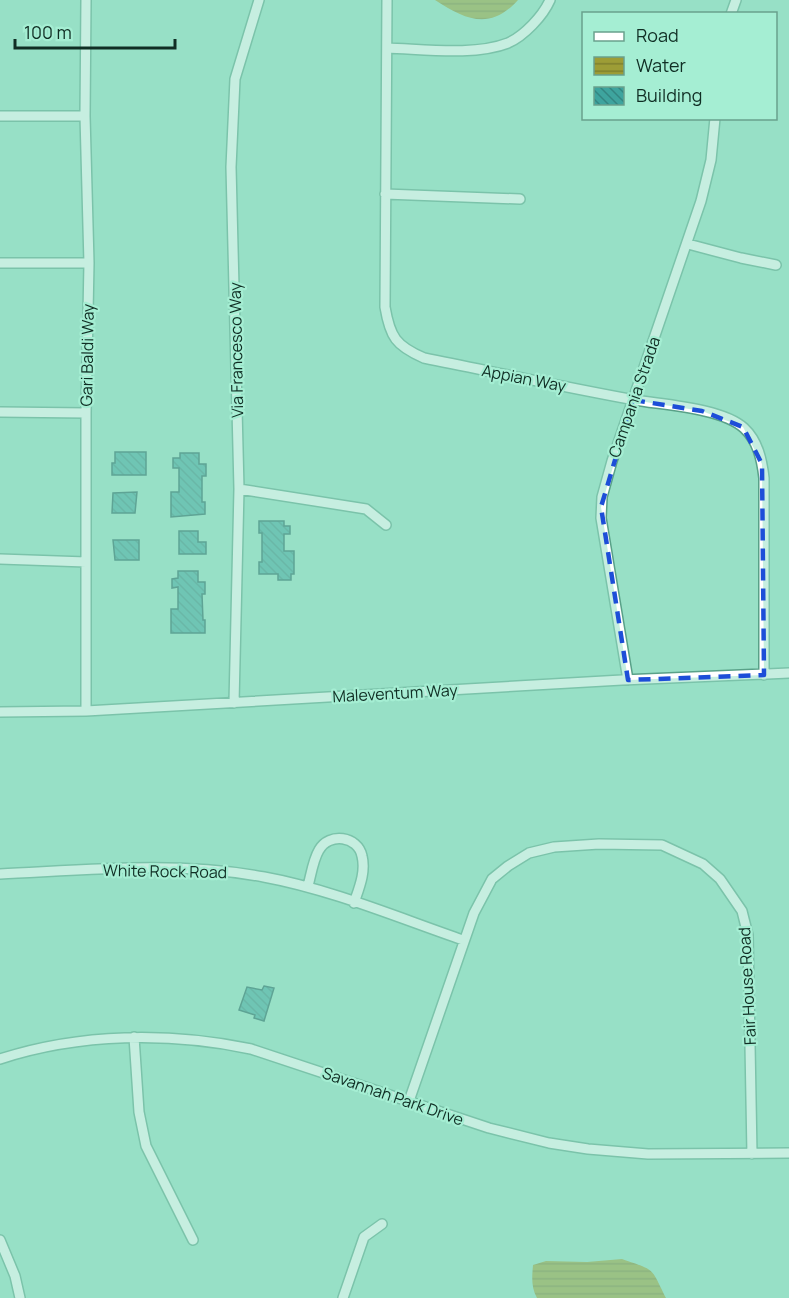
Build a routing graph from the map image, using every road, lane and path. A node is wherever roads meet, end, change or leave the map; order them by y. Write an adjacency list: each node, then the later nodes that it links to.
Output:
1 (86, 0): 7 (street, Gari Baldi Way)
2 (259, 0): 18 (street, Via Francesco Way)
3 (387, 0): 5 (street, Appian Way)
4 (550, 0): 5 (street)
5 (387, 48): 9 (street, Appian Way)
6 (0, 116): 7 (street)
7 (85, 116): 13 (street, Gari Baldi Way)
8 (715, 120): 11 (street, Campania Strada)
9 (385, 194): 10 (street); 15 (street, Appian Way)
10 (520, 200)
11 (688, 244): 14 (street); 15 (street, Campania Strada)
12 (0, 263): 13 (street)
13 (89, 263): 17 (street, Gari Baldi Way)
14 (776, 265)
15 (633, 400): 23 (street, Appian Way); 24 (street, Campania Strada)
16 (0, 412): 17 (street)
17 (86, 413): 21 (street, Gari Baldi Way)
18 (239, 489): 19 (street); 25 (street, Via Francesco Way)
19 (386, 525)
20 (0, 559): 21 (street)
21 (86, 562): 26 (street, Gari Baldi Way)
22 (789, 674): 23 (street, Maleventum Way)
23 (764, 675): 24 (street, Maleventum Way)
24 (628, 680): 25 (street, Maleventum Way)
25 (234, 703): 26 (street, Maleventum Way)
26 (86, 711): 27 (street, Maleventum Way)
27 (0, 712)
28 (0, 874): 29 (street, White Rock Road)
29 (308, 886): 30 (street, White Rock Road); 30 (street)
30 (354, 903): 31 (street, White Rock Road)
31 (463, 940): 34 (street, Fair House Road); 35 (street, Fair House Road)
32 (134, 1037): 33 (street, Savannah Park Drive); 34 (street, Savannah Park Drive); 38 (street)
33 (0, 1059)
34 (409, 1101): 35 (street, Savannah Park Drive)
35 (752, 1154): 36 (street, Savannah Park Drive)
36 (789, 1154)
37 (382, 1224): 41 (street)
38 (193, 1239)
39 (0, 1240): 40 (street)
40 (20, 1298)
41 (343, 1298)

